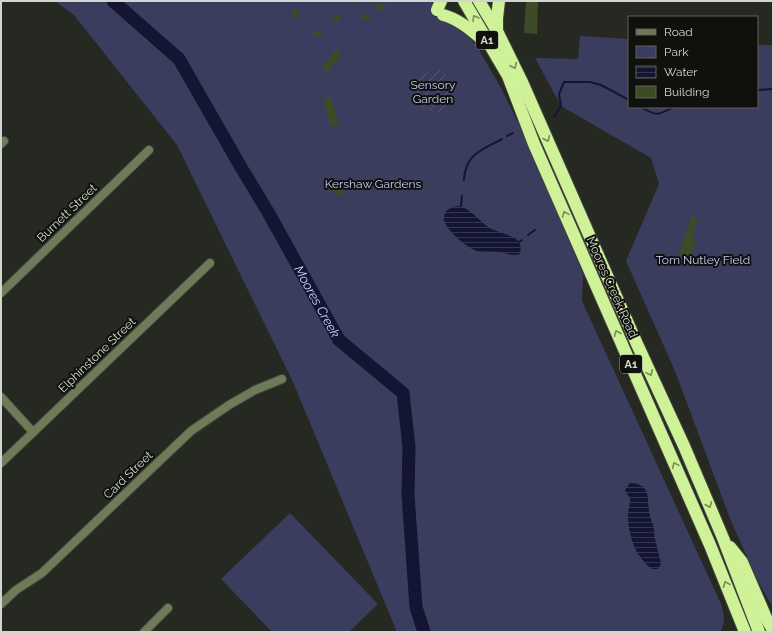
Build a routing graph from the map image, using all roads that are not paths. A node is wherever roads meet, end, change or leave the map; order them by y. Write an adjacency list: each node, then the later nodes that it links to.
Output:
1 (478, 1): 5 (highway, Moores Creek Road / A1)
2 (499, 1): 5 (highway)
3 (468, 2): 6 (highway, Moores Creek Road / A1, one-way to 3)
4 (440, 9): 6 (highway)
5 (497, 31): 14 (highway, Moores Creek Road / A1, one-way to 14)
6 (491, 47): 17 (highway, Moores Creek Road / A1, one-way to 6)
7 (149, 150): 9 (street, Burnett Street)
8 (210, 263): 12 (street, Elphinstone Street)
9 (1, 294)
10 (282, 379): 15 (street, Card Street)
11 (1, 397): 12 (street)
12 (33, 432): 13 (street, Elphinstone Street)
13 (1, 463)
14 (723, 538): 18 (highway); 21 (highway, Moores Creek Road / A1)
15 (1, 604)
16 (168, 608): 19 (street)
17 (739, 626): 20 (highway, Moores Creek Road / A1)
18 (773, 630)
19 (144, 632)
20 (745, 632)
21 (759, 632)

